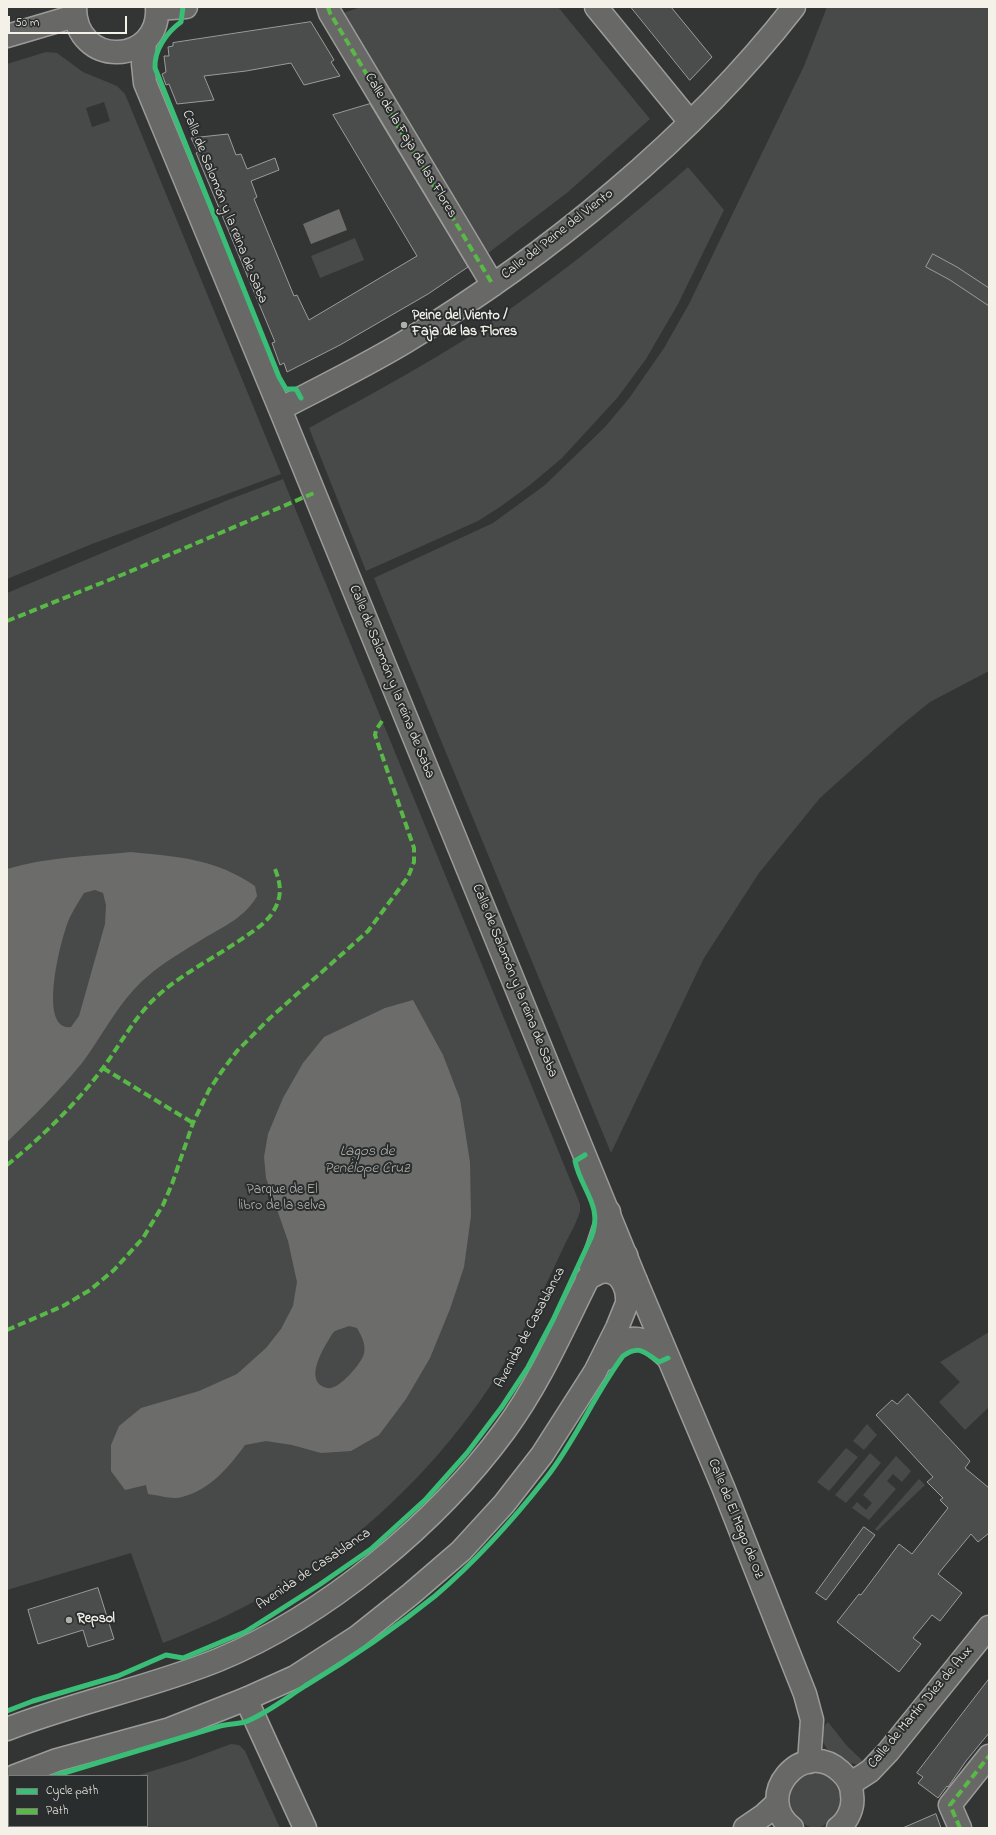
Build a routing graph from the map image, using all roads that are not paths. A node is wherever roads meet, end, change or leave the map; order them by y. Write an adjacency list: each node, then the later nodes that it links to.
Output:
1 (186, 7): 5 (street)
2 (328, 7): 12 (street, Calle de la Faja de las Flores)
3 (596, 7): 11 (street)
4 (794, 7): 11 (street, Calle del Peine del Viento)
5 (157, 8): 8 (street)
6 (75, 12): 7 (street); 9 (street)
7 (7, 36)
8 (144, 42): 9 (street); 10 (street, Calle de Salomón y la reina de Saba)
9 (114, 53): 10 (street, Calle de Salomón y la reina de Saba)
10 (144, 83): 13 (street, Calle de Salomón y la reina de Saba)
11 (690, 122): 12 (street, Calle del Peine del Viento)
12 (493, 285): 13 (street, Calle del Peine del Viento)
13 (280, 410): 14 (street, Calle de Salomón y la reina de Saba)
14 (608, 1212): 15 (street, Calle de Salomón y la reina de Saba); 16 (street)
15 (626, 1255): 16 (street); 17 (street, Calle de Salomón y la reina de Saba)
16 (587, 1279): 18 (street); 23 (street, Avenida de Casablanca)
17 (636, 1281): 18 (street); 19 (street, Calle de El Mago de Oz)
18 (627, 1303): 20 (street)
19 (668, 1358): 20 (street); 25 (street, Calle de El Mago de Oz)
20 (595, 1372): 22 (street)
21 (989, 1627): 27 (street, Calle de Martín Díez de Aux)
22 (246, 1699): 26 (street); 30 (street)
23 (7, 1729)
24 (989, 1756): 33 (street)
25 (809, 1762): 27 (street); 28 (street)
26 (18, 1775)
27 (850, 1784): 29 (street)
28 (777, 1803): 31 (street); 32 (street)
29 (846, 1824)
30 (305, 1828)
31 (745, 1828)
32 (792, 1828)
33 (960, 1828)

